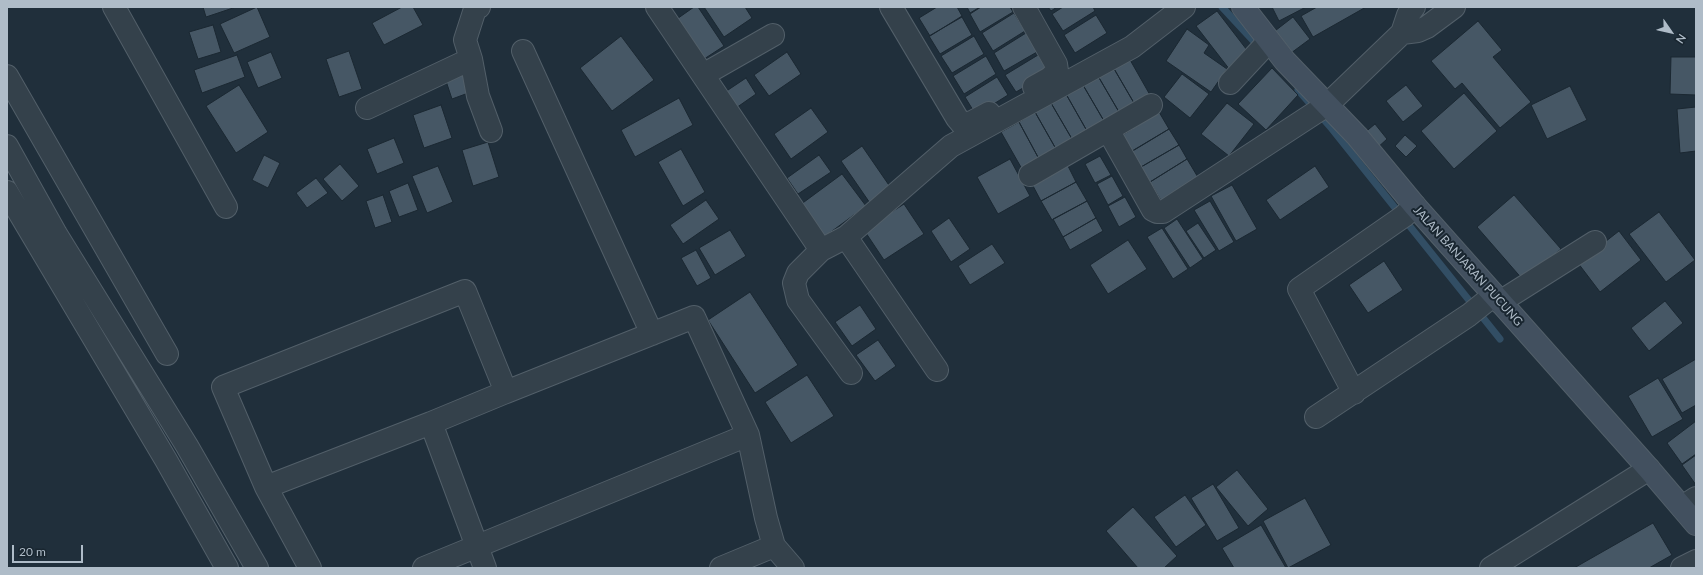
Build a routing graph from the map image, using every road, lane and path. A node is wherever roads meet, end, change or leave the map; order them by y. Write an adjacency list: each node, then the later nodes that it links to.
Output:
1 (114, 7): 26 (street)
2 (479, 7): 14 (street)
3 (657, 7): 15 (street)
4 (891, 7): 5 (street)
5 (1024, 7)
6 (1184, 7): 28 (street)
7 (1243, 7): 12 (street, JALAN BANJARAN PUCUNG)
8 (1414, 7): 10 (street)
9 (1454, 7): 10 (street)
10 (1402, 33): 20 (street)
11 (773, 35): 15 (street)
12 (1263, 48): 17 (street); 20 (street, JALAN BANJARAN PUCUNG)
13 (523, 51): 32 (street)
14 (471, 59): 19 (street); 22 (street)
15 (703, 75): 30 (street)
16 (7, 76): 33 (street)
17 (1230, 83)
18 (1152, 105): 21 (street)
19 (368, 108)
20 (1319, 111): 21 (street); 27 (street, JALAN BANJARAN PUCUNG)
21 (1108, 130): 24 (street)
22 (491, 131)
23 (7, 146): 41 (street)
24 (1030, 175)
25 (7, 192): 42 (street)
26 (226, 207)
27 (1403, 216): 31 (street, JALAN BANJARAN PUCUNG); 37 (street)
28 (846, 237): 30 (street); 34 (street)
29 (1595, 242): 31 (street)
30 (821, 250): 35 (street)
31 (1486, 305): 37 (street); 43 (street, JALAN BANJARAN PUCUNG)
32 (652, 334): 36 (street); 40 (street)
33 (167, 354)
34 (937, 370)
35 (851, 373)
36 (506, 392): 39 (street); 44 (street)
37 (1354, 393): 38 (street)
38 (1316, 417)
39 (431, 423): 44 (street); 47 (street)
40 (748, 435): 47 (street); 48 (street)
41 (186, 446): 42 (street); 51 (street)
42 (166, 460): 50 (street)
43 (1649, 469): 45 (street, JALAN BANJARAN PUCUNG); 57 (street)
44 (266, 487): 52 (street)
45 (1689, 502): 46 (street, JALAN BANJARAN PUCUNG)
46 (1696, 524)
47 (477, 546): 53 (street); 54 (street)
48 (774, 546): 55 (street); 56 (street)
49 (1696, 561): 58 (street)
50 (227, 568)
51 (257, 568)
52 (310, 568)
53 (424, 568)
54 (485, 568)
55 (721, 568)
56 (794, 568)
57 (1491, 568)
58 (1682, 568)

